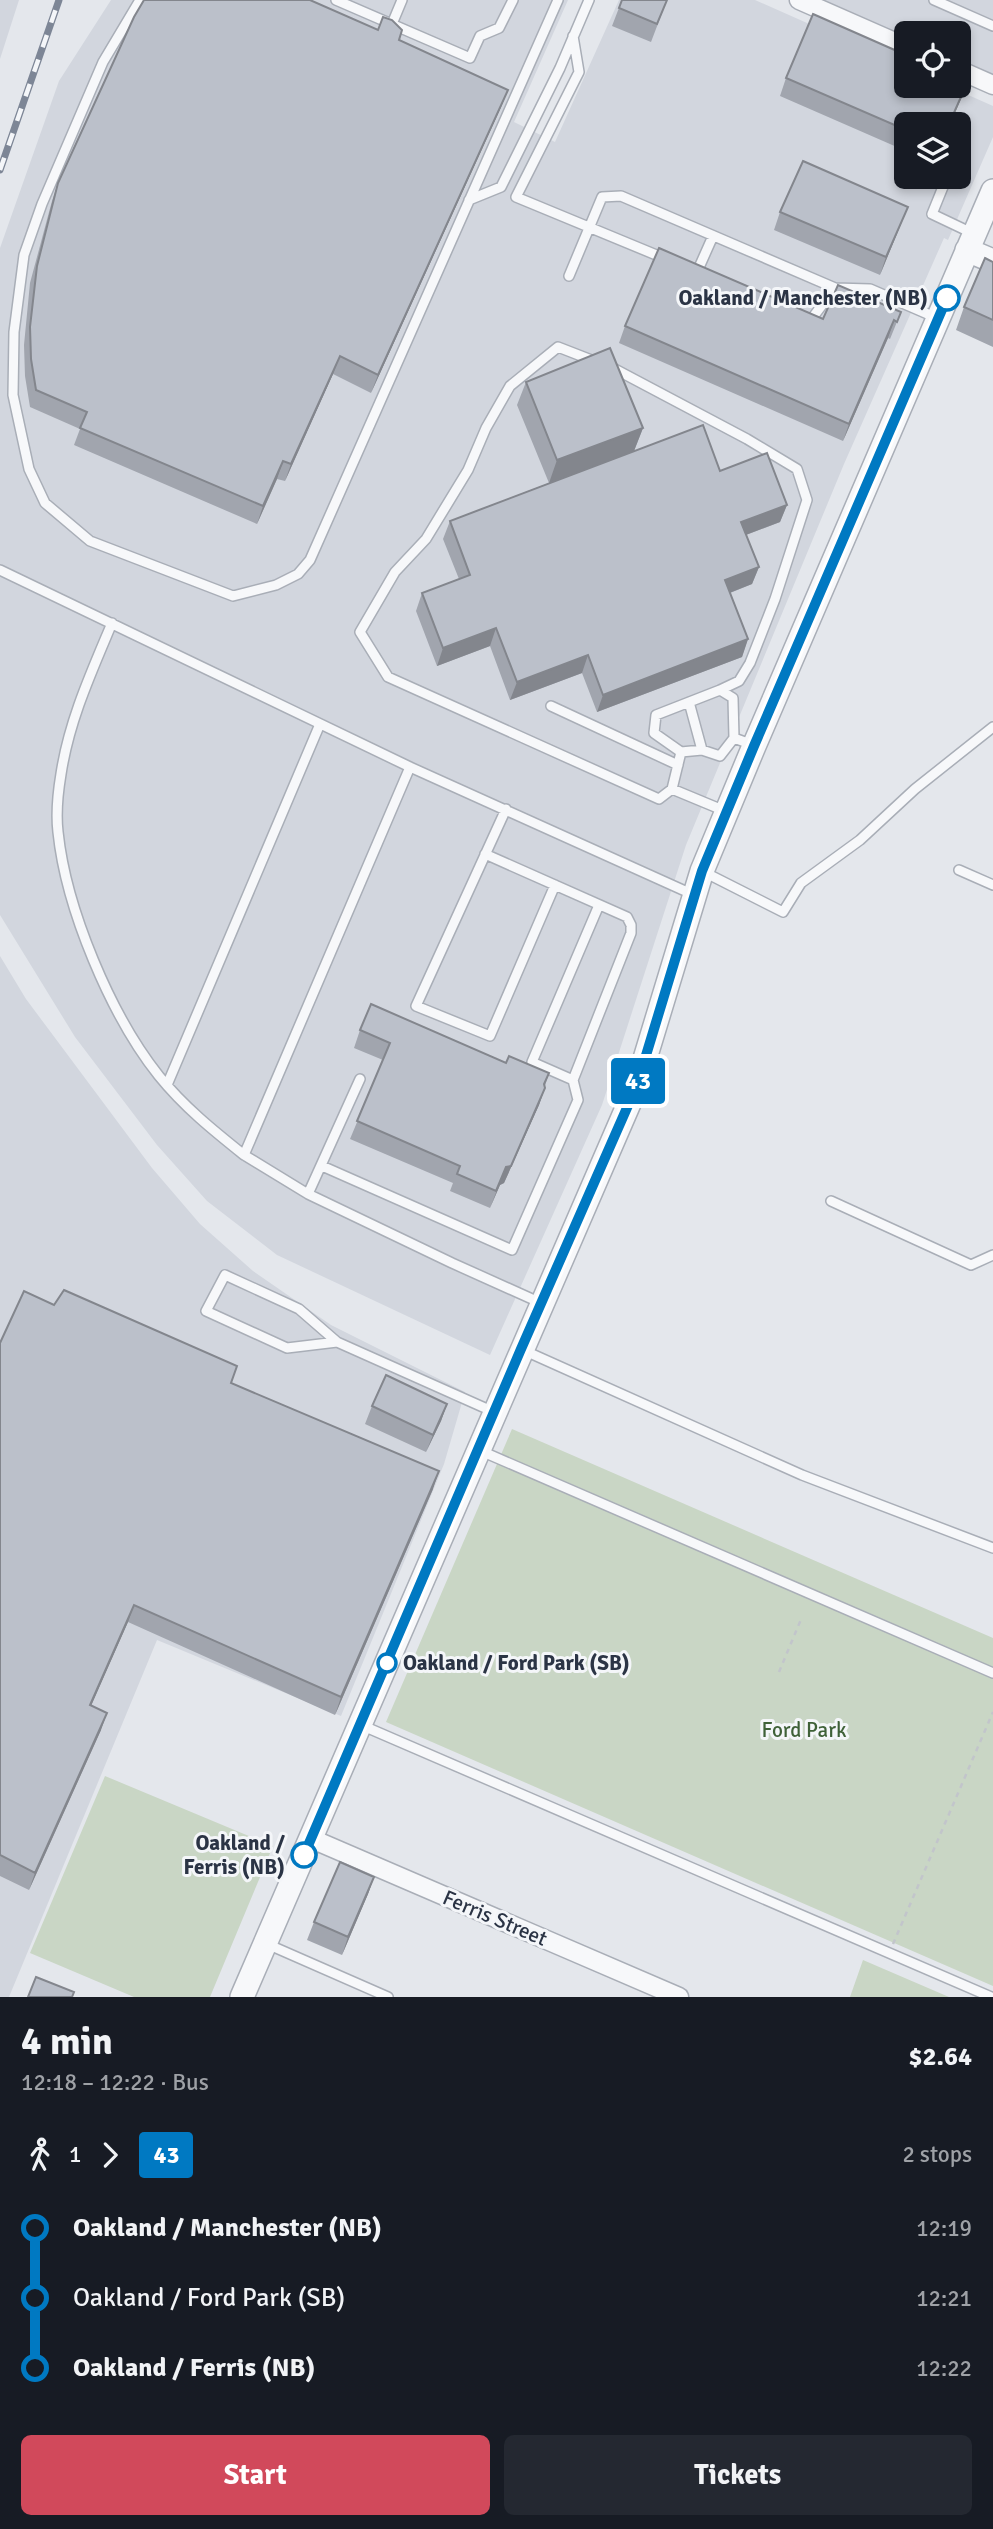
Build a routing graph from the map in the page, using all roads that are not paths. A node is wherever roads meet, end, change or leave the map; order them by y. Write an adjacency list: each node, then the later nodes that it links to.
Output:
1 (140, 0): 17 (lane)
2 (336, 0): 9 (lane)
3 (402, 0): 9 (lane)
4 (513, 0): 9 (lane)
5 (558, 0): 17 (lane)
6 (589, 0): 11 (lane)
7 (799, 0): 12 (street)
8 (934, 0): 10 (lane)
9 (391, 24)
10 (993, 26)
11 (573, 36): 17 (lane); 18 (lane)
12 (894, 42)
13 (971, 75): 14 (street)
14 (993, 85)
15 (942, 189): 20 (lane)
16 (993, 191): 20 (street)
17 (469, 200)
18 (589, 227): 19 (lane); 22 (lane); 25 (lane)
19 (713, 236): 24 (lane); 27 (lane)
20 (970, 242): 21 (street); 29 (street)
21 (993, 261)
22 (673, 262)
23 (684, 267): 24 (lane)
24 (696, 272): 26 (lane)
25 (569, 276)
26 (709, 278)
27 (835, 288): 28 (lane); 29 (lane)
28 (797, 315)
29 (939, 319): 37 (street)
30 (0, 570): 31 (lane)
31 (112, 623): 35 (lane); 54 (lane)
32 (719, 690): 33 (lane); 37 (lane); 42 (lane)
33 (689, 702): 38 (lane); 39 (lane)
34 (551, 706): 40 (lane)
35 (320, 724): 41 (lane); 54 (lane)
36 (993, 727): 47 (lane)
37 (744, 741): 38 (lane); 44 (street)
38 (702, 750): 39 (lane)
39 (681, 752): 40 (lane)
40 (678, 765): 42 (lane)
41 (410, 768): 43 (lane); 55 (lane)
42 (672, 789): 44 (lane)
43 (506, 809): 45 (lane); 50 (lane)
44 (727, 811): 47 (street)
45 (485, 854): 48 (lane); 48 (lane)
46 (958, 870): 49 (lane)
47 (702, 871): 50 (street)
48 (555, 885): 51 (lane)
49 (993, 885)
50 (694, 895): 60 (street)
51 (599, 905): 53 (lane); 53 (lane)
52 (360, 1079): 56 (lane)
53 (573, 1080): 56 (lane)
54 (167, 1085): 55 (lane)
55 (244, 1155): 57 (lane)
56 (322, 1166): 57 (lane)
57 (308, 1195): 60 (lane)
58 (831, 1201): 59 (lane)
59 (993, 1255)
60 (541, 1303): 62 (street)
61 (337, 1342): 61 (lane); 63 (lane)
62 (521, 1349): 63 (street); 65 (lane)
63 (494, 1412): 64 (street)
64 (478, 1450): 66 (lane); 67 (street)
65 (993, 1548)
66 (993, 1673)
67 (361, 1725): 68 (street); 73 (lane)
68 (312, 1839): 69 (street); 72 (street, Ferris Street)
69 (266, 1944): 70 (street); 71 (lane)
70 (242, 1997)
71 (388, 1997)
72 (678, 1997)
73 (991, 1997)

